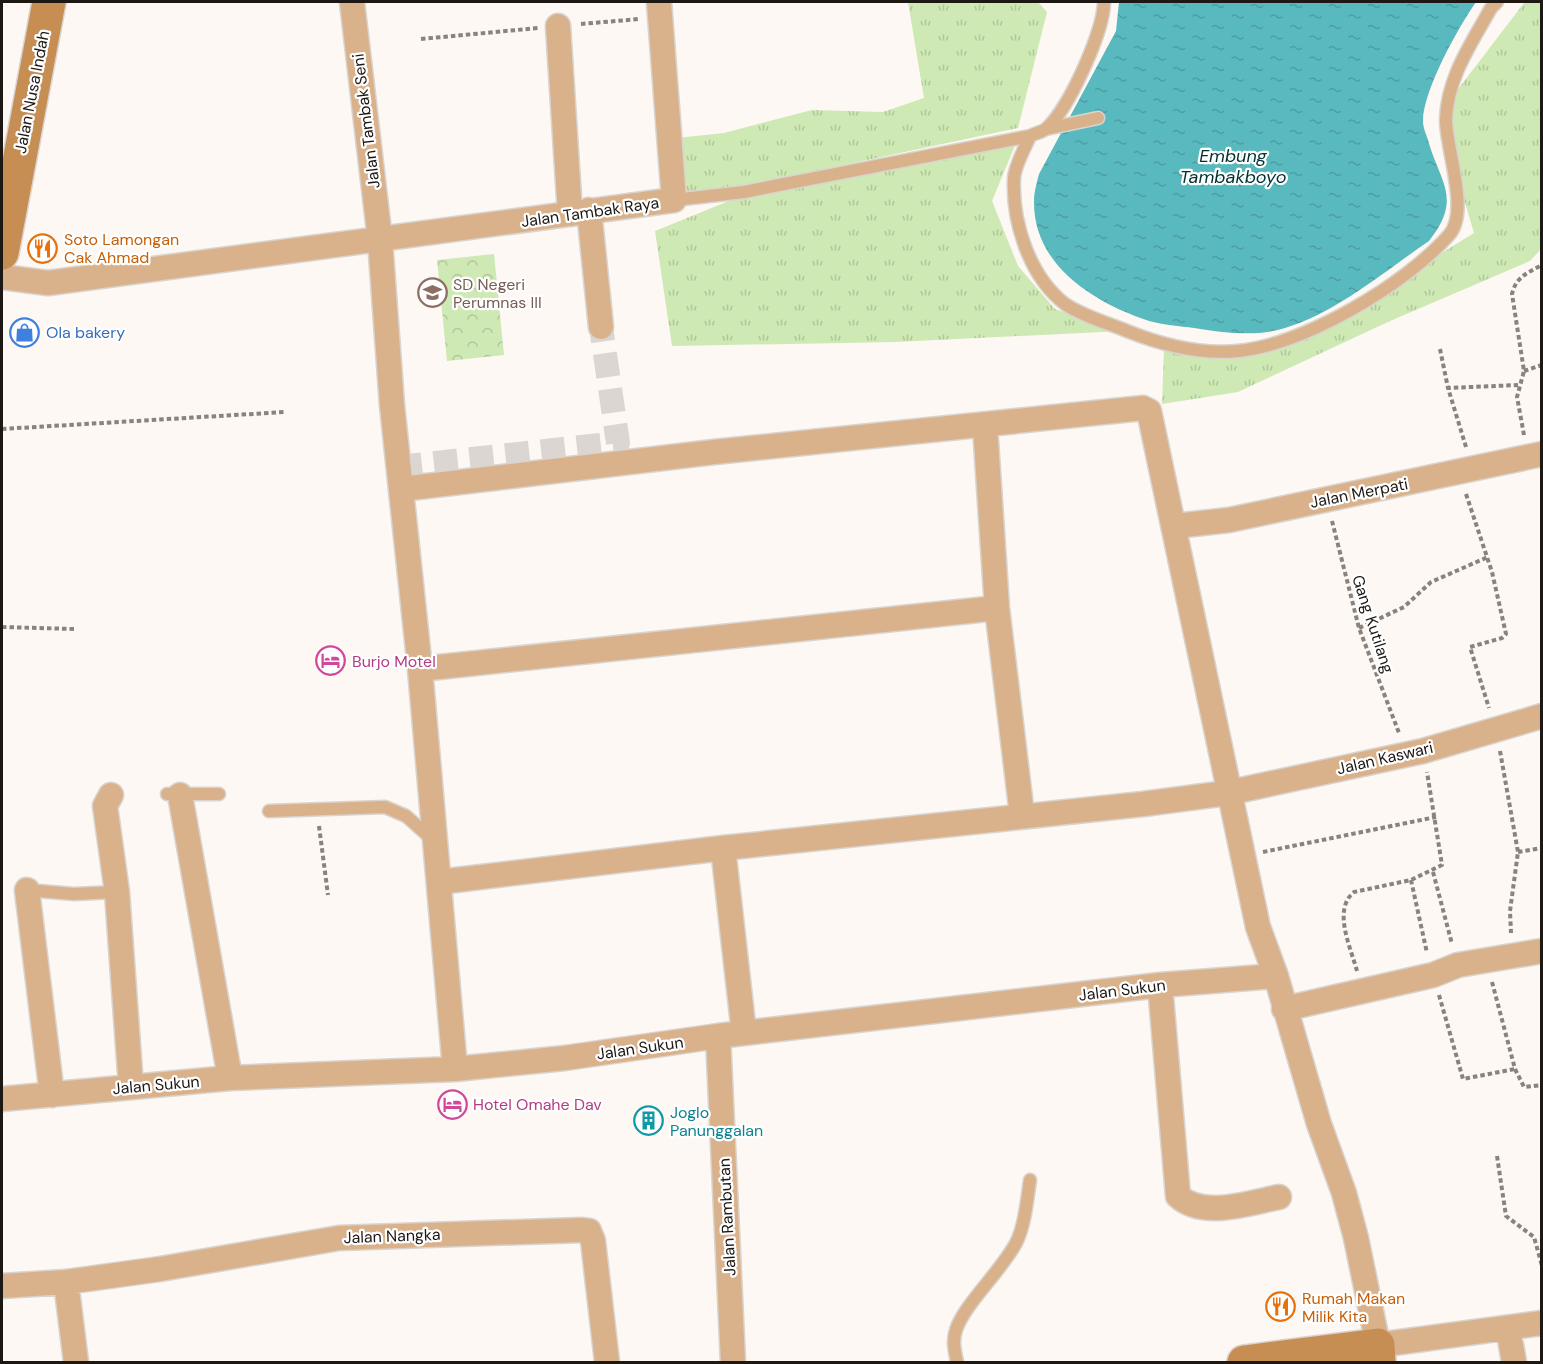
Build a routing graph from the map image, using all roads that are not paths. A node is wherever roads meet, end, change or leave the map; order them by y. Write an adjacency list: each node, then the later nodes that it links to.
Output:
1 (49, 2): 13 (main road, Jalan Nusa Indah)
2 (352, 2): 12 (street, Jalan Tambak Seni)
3 (659, 2): 10 (street, Jalan Tambak Raya)
4 (1104, 2): 8 (lane)
5 (1497, 2): 9 (lane)
6 (558, 26): 11 (street)
7 (1098, 118): 8 (lane)
8 (1046, 129): 9 (lane)
9 (1030, 136): 10 (lane)
10 (674, 200): 11 (street, Jalan Tambak Raya)
11 (579, 212): 12 (street, Jalan Tambak Raya); 15 (street)
12 (380, 240): 14 (street, Jalan Tambak Raya); 18 (street, Jalan Tambak Seni)
13 (2, 253)
14 (2, 277)
15 (601, 327)
16 (985, 426): 18 (street); 19 (street); 20 (street)
17 (1535, 455): 19 (street, Jalan Merpati)
18 (401, 489): 21 (street, Jalan Tambak Seni)
19 (1174, 526): 23 (street)
20 (997, 608): 21 (street); 28 (street)
21 (420, 669): 29 (street, Jalan Tambak Seni)
22 (1542, 716): 23 (street, Jalan Kaswari)
23 (1227, 793): 28 (street, Jalan Kaswari); 35 (street)
24 (174, 794): 25 (lane); 41 (street)
25 (219, 794)
26 (111, 795): 33 (street)
27 (269, 811): 29 (lane)
28 (1022, 815): 30 (street, Jalan Kaswari)
29 (436, 842): 31 (street, Jalan Tambak Seni)
30 (723, 848): 31 (street, Jalan Kaswari); 38 (street)
31 (439, 882): 40 (street, Jalan Tambak Seni)
32 (27, 890): 33 (lane); 43 (street)
33 (117, 892): 42 (street)
34 (1542, 951): 37 (street)
35 (1276, 976): 36 (street, Jalan Sukun); 37 (street)
36 (1160, 984): 38 (street, Jalan Sukun); 46 (street)
37 (1284, 1009): 51 (street)
38 (744, 1033): 39 (street, Jalan Sukun)
39 (718, 1036): 40 (street, Jalan Sukun); 54 (street, Jalan Rambutan)
40 (455, 1069): 41 (street, Jalan Sukun)
41 (230, 1078): 42 (street, Jalan Sukun)
42 (131, 1087): 43 (street, Jalan Sukun)
43 (52, 1095): 44 (street, Jalan Sukun)
44 (2, 1099)
45 (1030, 1180): 55 (lane)
46 (1279, 1197)
47 (66, 1281): 48 (street); 52 (street); 53 (street, Jalan Nangka)
48 (2, 1286)
49 (1542, 1323): 50 (street)
50 (1508, 1328): 51 (street); 57 (street)
51 (1378, 1354): 56 (main road)
52 (76, 1362)
53 (607, 1362)
54 (734, 1362)
55 (957, 1362)
56 (1244, 1362)
57 (1514, 1362)

